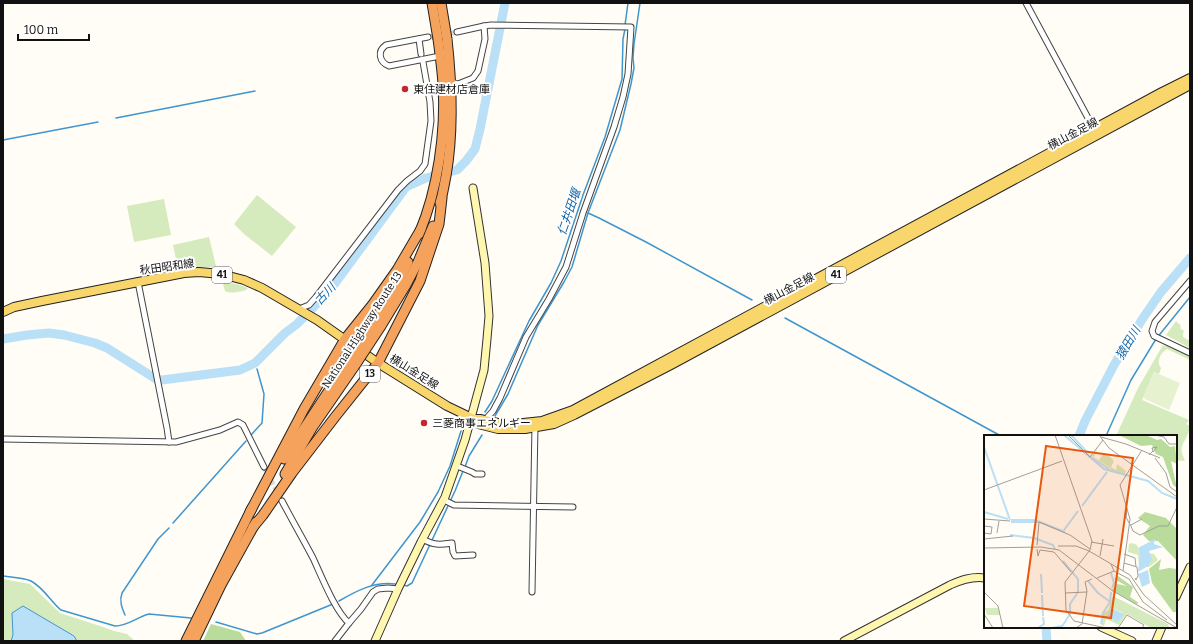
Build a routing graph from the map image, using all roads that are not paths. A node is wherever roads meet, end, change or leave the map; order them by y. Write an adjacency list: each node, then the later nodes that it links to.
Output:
1 (432, 3): 8 (highway, National Highway Route 13 / 13, bridge)
2 (441, 3): 8 (highway, National Highway Route 13 / 13, bridge)
3 (1026, 3): 15 (street)
4 (484, 26): 5 (street); 13 (street); 29 (street)
5 (457, 32)
6 (428, 37): 7 (street)
7 (419, 39): 9 (street); 10 (street)
8 (442, 39): 10 (highway, National Highway Route 13 / 13); 13 (highway, National Highway Route 13 / 13)
9 (421, 54)
10 (440, 56): 18 (highway, National Highway Route 13 / 13)
11 (423, 62): 21 (street)
12 (1190, 78): 15 (main road, 横山金足線 / 41)
13 (451, 82): 17 (highway, National Highway Route 13 / 13)
14 (1190, 84): 30 (main road, 横山金足線 / 41)
15 (1094, 129): 30 (main road, 横山金足線 / 41)
16 (473, 188): 28 (street)
17 (442, 198): 23 (highway, National Highway Route 13 / 13); 26 (highway, 13)
18 (421, 229): 23 (highway, National Highway Route 13 / 13); 24 (highway, 13)
19 (1190, 281): 25 (street)
20 (138, 282): 21 (main road, 秋田昭和線 / 41); 22 (main road, 秋田昭和線 / 41); 32 (street)
21 (299, 308): 24 (main road, 秋田昭和線 / 41)
22 (3, 312)
23 (378, 324): 27 (highway, National Highway Route 13 / 13, bridge)
24 (345, 339): 26 (main road, 横山金足線 / 41); 40 (highway, 13)
25 (1190, 353)
26 (378, 363): 28 (main road, 横山金足線 / 41); 41 (highway, 13)
27 (350, 365): 40 (highway, National Highway Route 13 / 13); 41 (highway, National Highway Route 13 / 13)
28 (473, 419): 29 (main road, 横山金足線 / 41); 30 (main road, 横山金足線 / 41); 34 (street)
29 (485, 420): 30 (main road, 横山金足線 / 41)
30 (535, 425): 38 (street)
31 (3, 439): 32 (street)
32 (169, 442): 33 (street)
33 (264, 466)
34 (461, 468): 35 (street); 37 (street)
35 (482, 474)
36 (282, 501): 49 (street)
37 (447, 502): 38 (street); 42 (street)
38 (533, 507): 39 (street); 47 (street)
39 (573, 507)
40 (250, 512): 52 (highway, National Highway Route 13 / 13)
41 (253, 527): 53 (highway, National Highway Route 13 / 13)
42 (427, 542): 43 (street); 46 (street)
43 (472, 555)
44 (1190, 567): 48 (street)
45 (984, 578): 56 (street)
46 (398, 589): 49 (street); 55 (street)
47 (532, 592)
48 (1177, 595)
49 (349, 623): 54 (street)
50 (1103, 628): 57 (street)
51 (1162, 628): 58 (street)
52 (186, 641)
53 (194, 641)
54 (335, 641)
55 (375, 641)
56 (844, 641)
57 (1132, 641)
58 (1156, 641)

